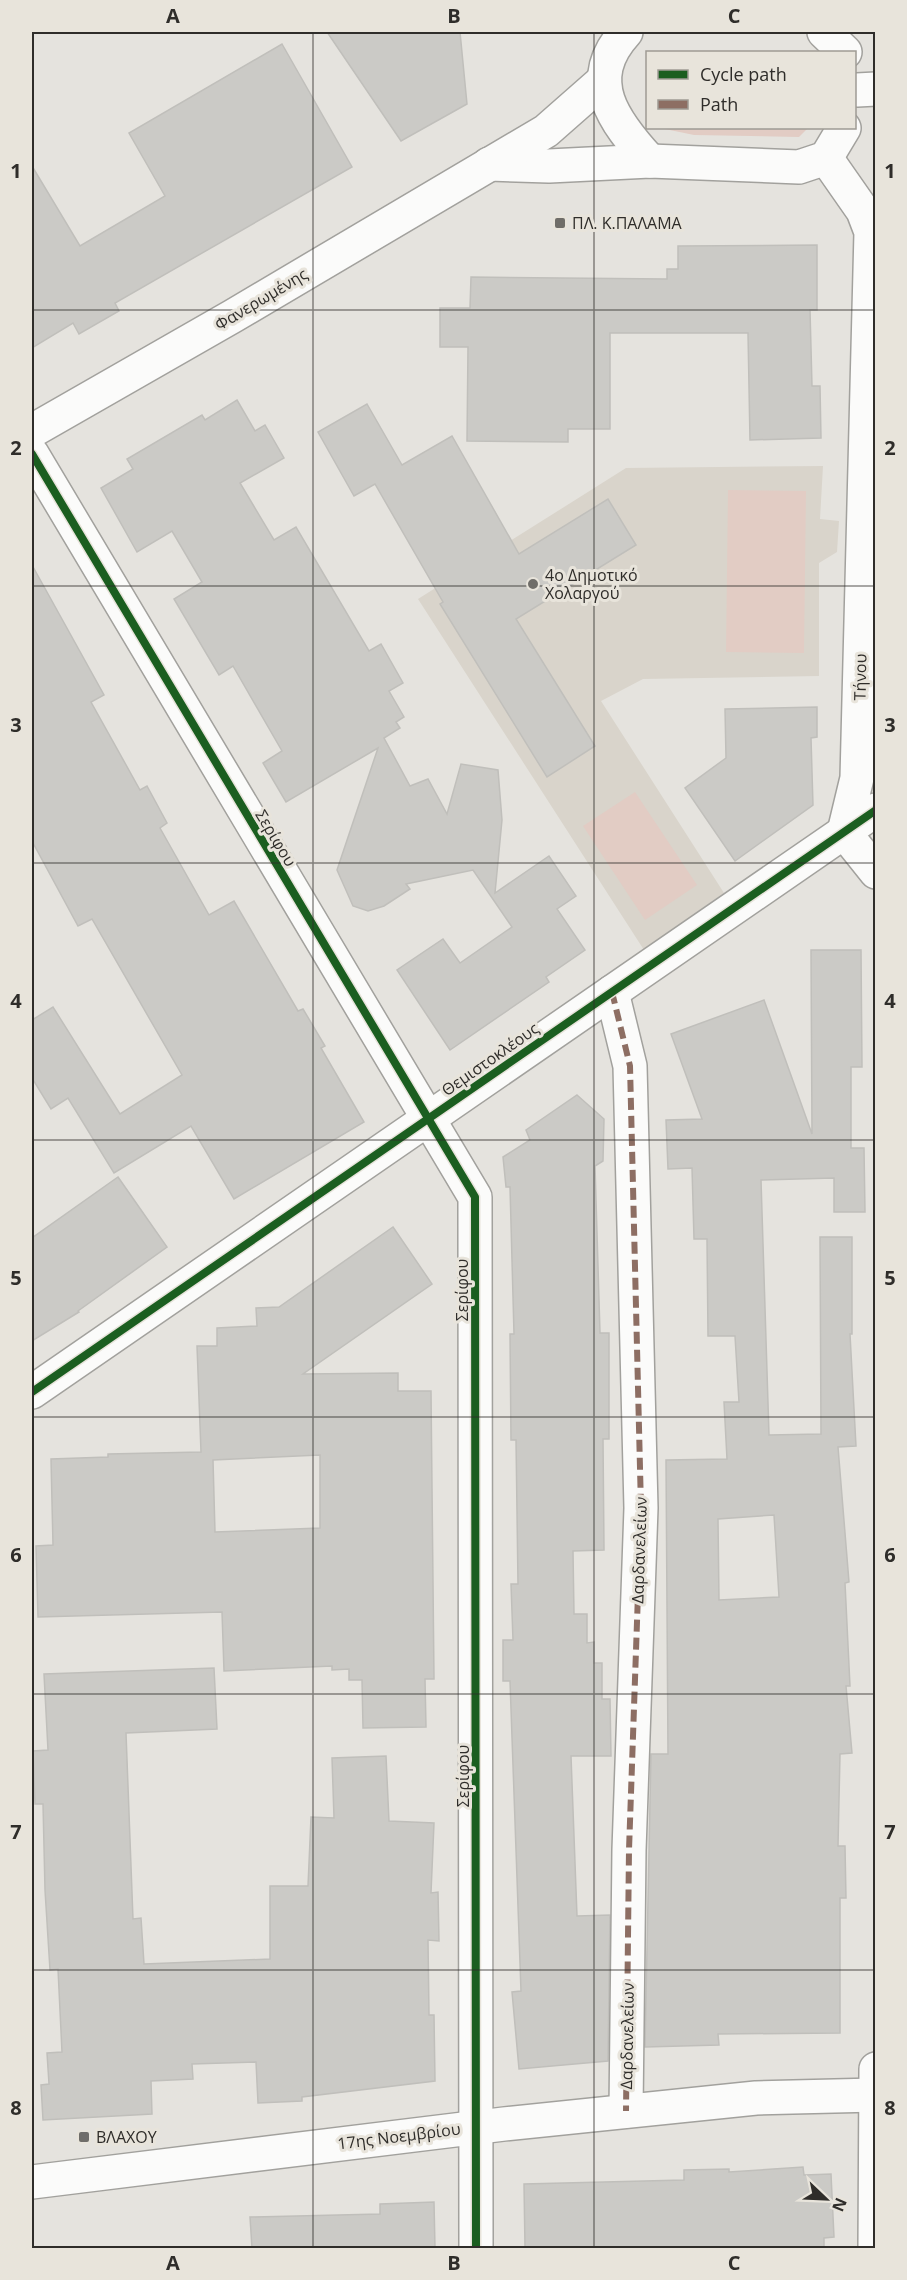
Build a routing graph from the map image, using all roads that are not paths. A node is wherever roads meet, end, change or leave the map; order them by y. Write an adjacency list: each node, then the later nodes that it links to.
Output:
1 (626, 32): 2 (street)
2 (604, 80): 5 (street); 6 (street, Φανερωμένης)
3 (843, 129): 4 (street)
4 (826, 158): 5 (street); 10 (street, Τήνου)
5 (650, 161): 6 (street)
6 (489, 164): 7 (street, Φανερωμένης)
7 (32, 431)
8 (32, 454): 13 (street, Σερίφου)
9 (876, 810): 10 (street, Θεμιστοκλέους)
10 (844, 832): 11 (street); 12 (street, Θεμιστοκλέους)
11 (876, 872)
12 (612, 992): 13 (street, Θεμιστοκλέους); 17 (street, Δαρδανελείων)
13 (427, 1119): 14 (street, Θεμιστοκλέους); 18 (street, Σερίφου)
14 (32, 1392)
15 (876, 2069): 16 (street)
16 (875, 2095): 17 (street, 17ης Νοεμβρίου); 21 (street)
17 (626, 2111): 18 (street, 17ης Νοεμβρίου)
18 (477, 2127): 19 (street, 17ης Νοεμβρίου); 20 (street, Σερίφου)
19 (32, 2182)
20 (476, 2248)
21 (875, 2248)

